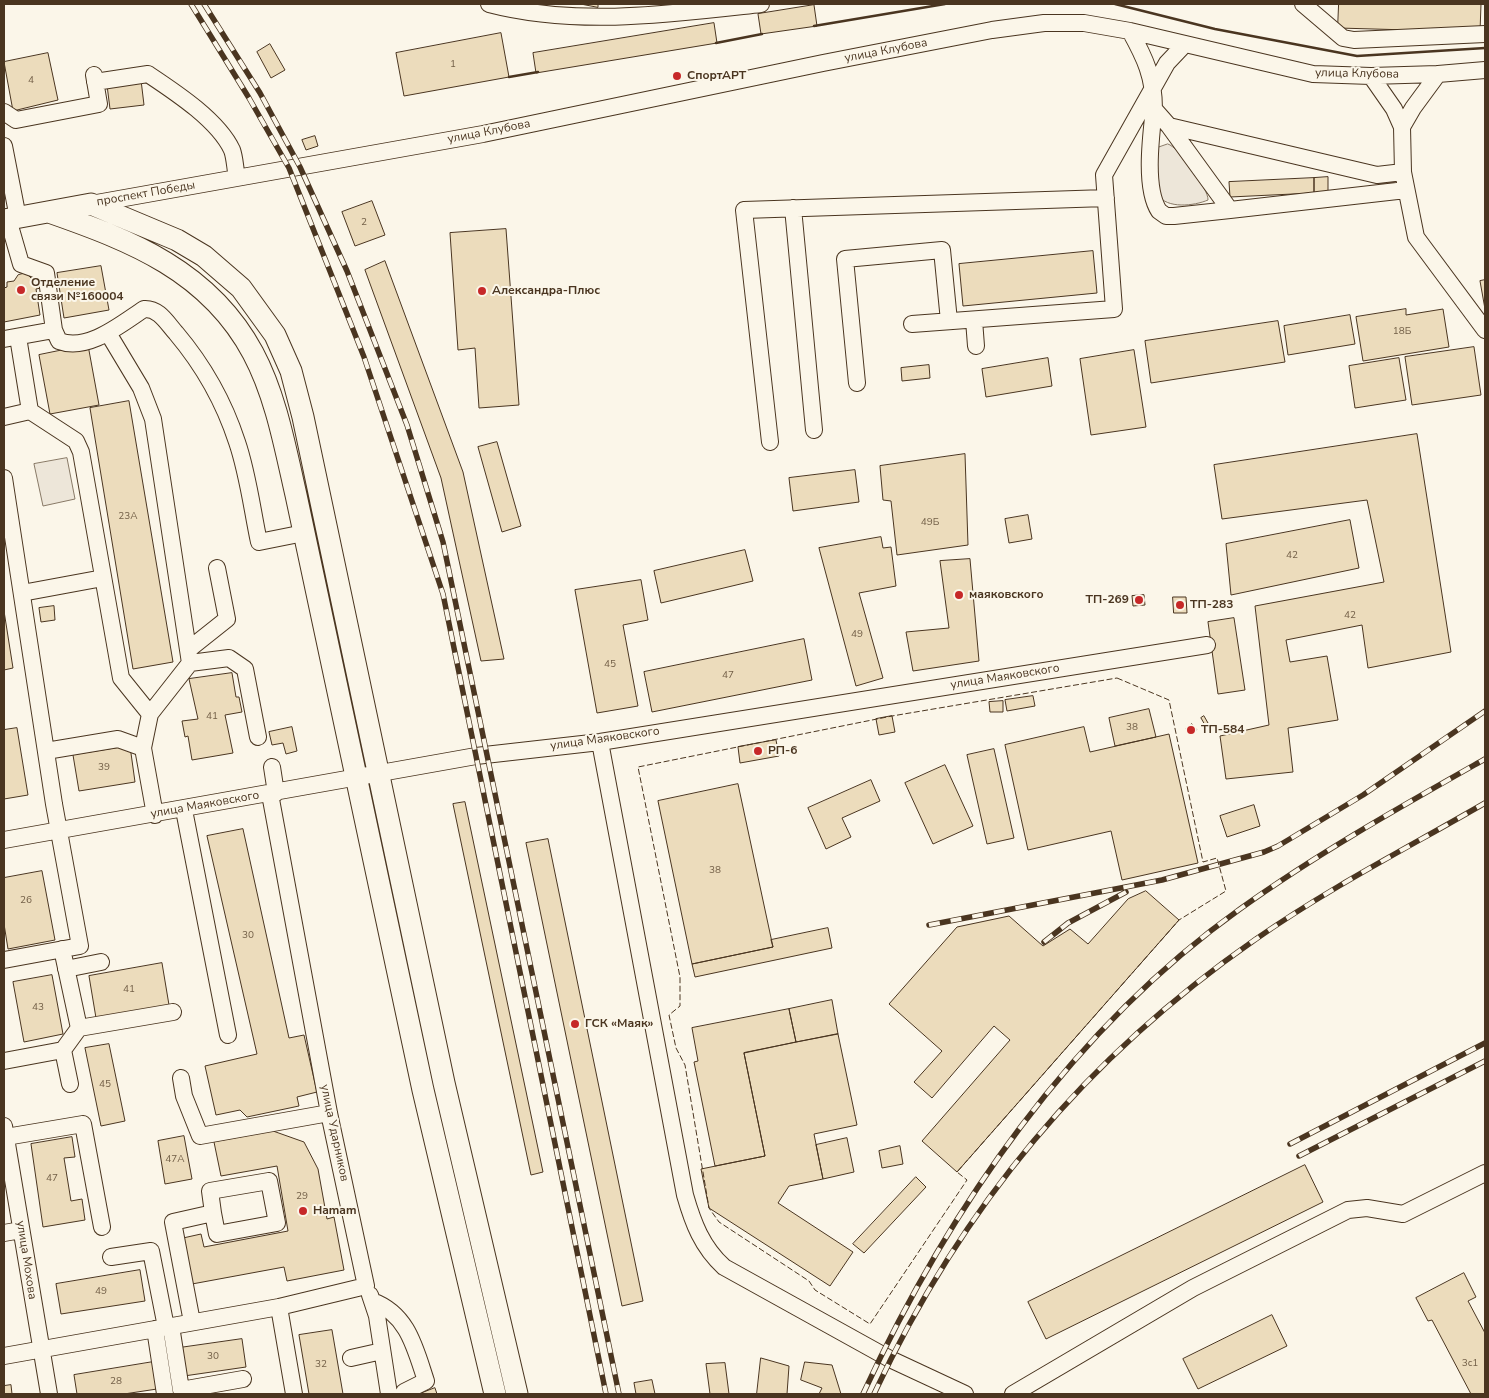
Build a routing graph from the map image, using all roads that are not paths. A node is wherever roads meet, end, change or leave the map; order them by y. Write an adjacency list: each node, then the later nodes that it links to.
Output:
1 (489, 4): 2 (street)
2 (761, 4)
3 (1303, 4): 5 (street)
4 (1130, 31): 6 (street, улица Клубова); 10 (street); 16 (street, улица Клубова)
5 (1485, 34)
6 (1186, 44): 9 (street, улица Клубова); 10 (street)
7 (1485, 70): 8 (street, улица Клубова)
8 (1438, 74): 9 (street, улица Клубова); 14 (street)
9 (1371, 76): 14 (street)
10 (1154, 86): 11 (street); 20 (street)
11 (1154, 109): 13 (street); 23 (street)
12 (4, 112): 18 (street)
13 (1169, 126): 17 (street); 23 (street)
14 (1402, 127): 17 (street)
15 (4, 146): 25 (street)
16 (289, 168): 18 (street, проспект Победы)
17 (1403, 172): 19 (street)
18 (237, 177): 21 (street, проспект Победы)
19 (1406, 190): 23 (street); 30 (street)
20 (1106, 198): 22 (street); 26 (street)
21 (90, 204): 24 (main road, проспект Победы); 52 (main road)
22 (793, 208): 37 (street); 38 (street)
23 (1230, 210)
24 (48, 212): 25 (main road, проспект Победы); 40 (main road)
25 (10, 219): 29 (street)
26 (974, 320): 27 (street); 33 (street)
27 (949, 322): 28 (street); 34 (street)
28 (912, 324)
29 (54, 330): 31 (street); 32 (street)
30 (1485, 330)
31 (108, 333): 40 (street); 45 (street)
32 (11, 338): 35 (street)
33 (976, 346)
34 (857, 383)
35 (30, 411): 36 (street); 42 (street)
36 (4, 417)
37 (814, 430)
38 (770, 442)
39 (4, 478): 43 (street)
40 (304, 533): 53 (main road)
41 (218, 568): 45 (street)
42 (103, 578): 43 (street); 46 (street)
43 (22, 593): 50 (street)
44 (1207, 645): 48 (street, улица Маяковского)
45 (189, 656): 46 (street); 47 (street)
46 (150, 714): 49 (street)
47 (258, 737)
48 (600, 742): 52 (street, улица Маяковского); 94 (street)
49 (143, 748): 50 (street); 56 (street)
50 (46, 751): 57 (street)
51 (272, 768): 54 (street, улица Ударников)
52 (377, 773): 53 (street, улица Маяковского); 93 (main road)
53 (355, 777): 54 (street, улица Маяковского); 92 (main road)
54 (273, 793): 55 (street, улица Маяковского); 70 (street, улица Ударников)
55 (184, 810): 56 (street, улица Маяковского); 65 (street)
56 (155, 815): 57 (street, улица Маяковского)
57 (59, 831): 58 (street, улица Маяковского); 59 (street)
58 (4, 840)
59 (62, 950): 60 (street); 62 (street)
60 (4, 960)
61 (101, 962): 62 (street)
62 (66, 969): 64 (street)
63 (173, 1012): 64 (street)
64 (79, 1028): 66 (street)
65 (228, 1035)
66 (63, 1050): 67 (street); 69 (street)
67 (4, 1061)
68 (181, 1078): 70 (street)
69 (70, 1084)
70 (329, 1113): 78 (street, улица Ударников)
71 (5, 1132): 74 (street); 75 (street, улица Мохова)
72 (1485, 1173): 95 (street)
73 (213, 1213): 73 (street); 80 (street)
74 (102, 1227)
75 (21, 1230): 76 (street); 82 (street, улица Мохова)
76 (4, 1233)
77 (111, 1257): 81 (street)
78 (369, 1294): 79 (street); 83 (street, улица Ударников); 91 (street)
79 (279, 1307): 80 (street); 89 (street)
80 (192, 1322): 81 (street)
81 (164, 1327): 82 (street); 86 (street); 88 (street)
82 (41, 1350): 84 (street); 87 (street, улица Мохова)
83 (382, 1351): 85 (street); 90 (street, улица Ударников)
84 (4, 1356)
85 (351, 1358)
86 (243, 1378)
87 (48, 1394)
88 (165, 1394)
89 (294, 1394)
90 (389, 1394)
91 (405, 1394)
92 (495, 1394)
93 (517, 1394)
94 (965, 1394)
95 (1012, 1394)

